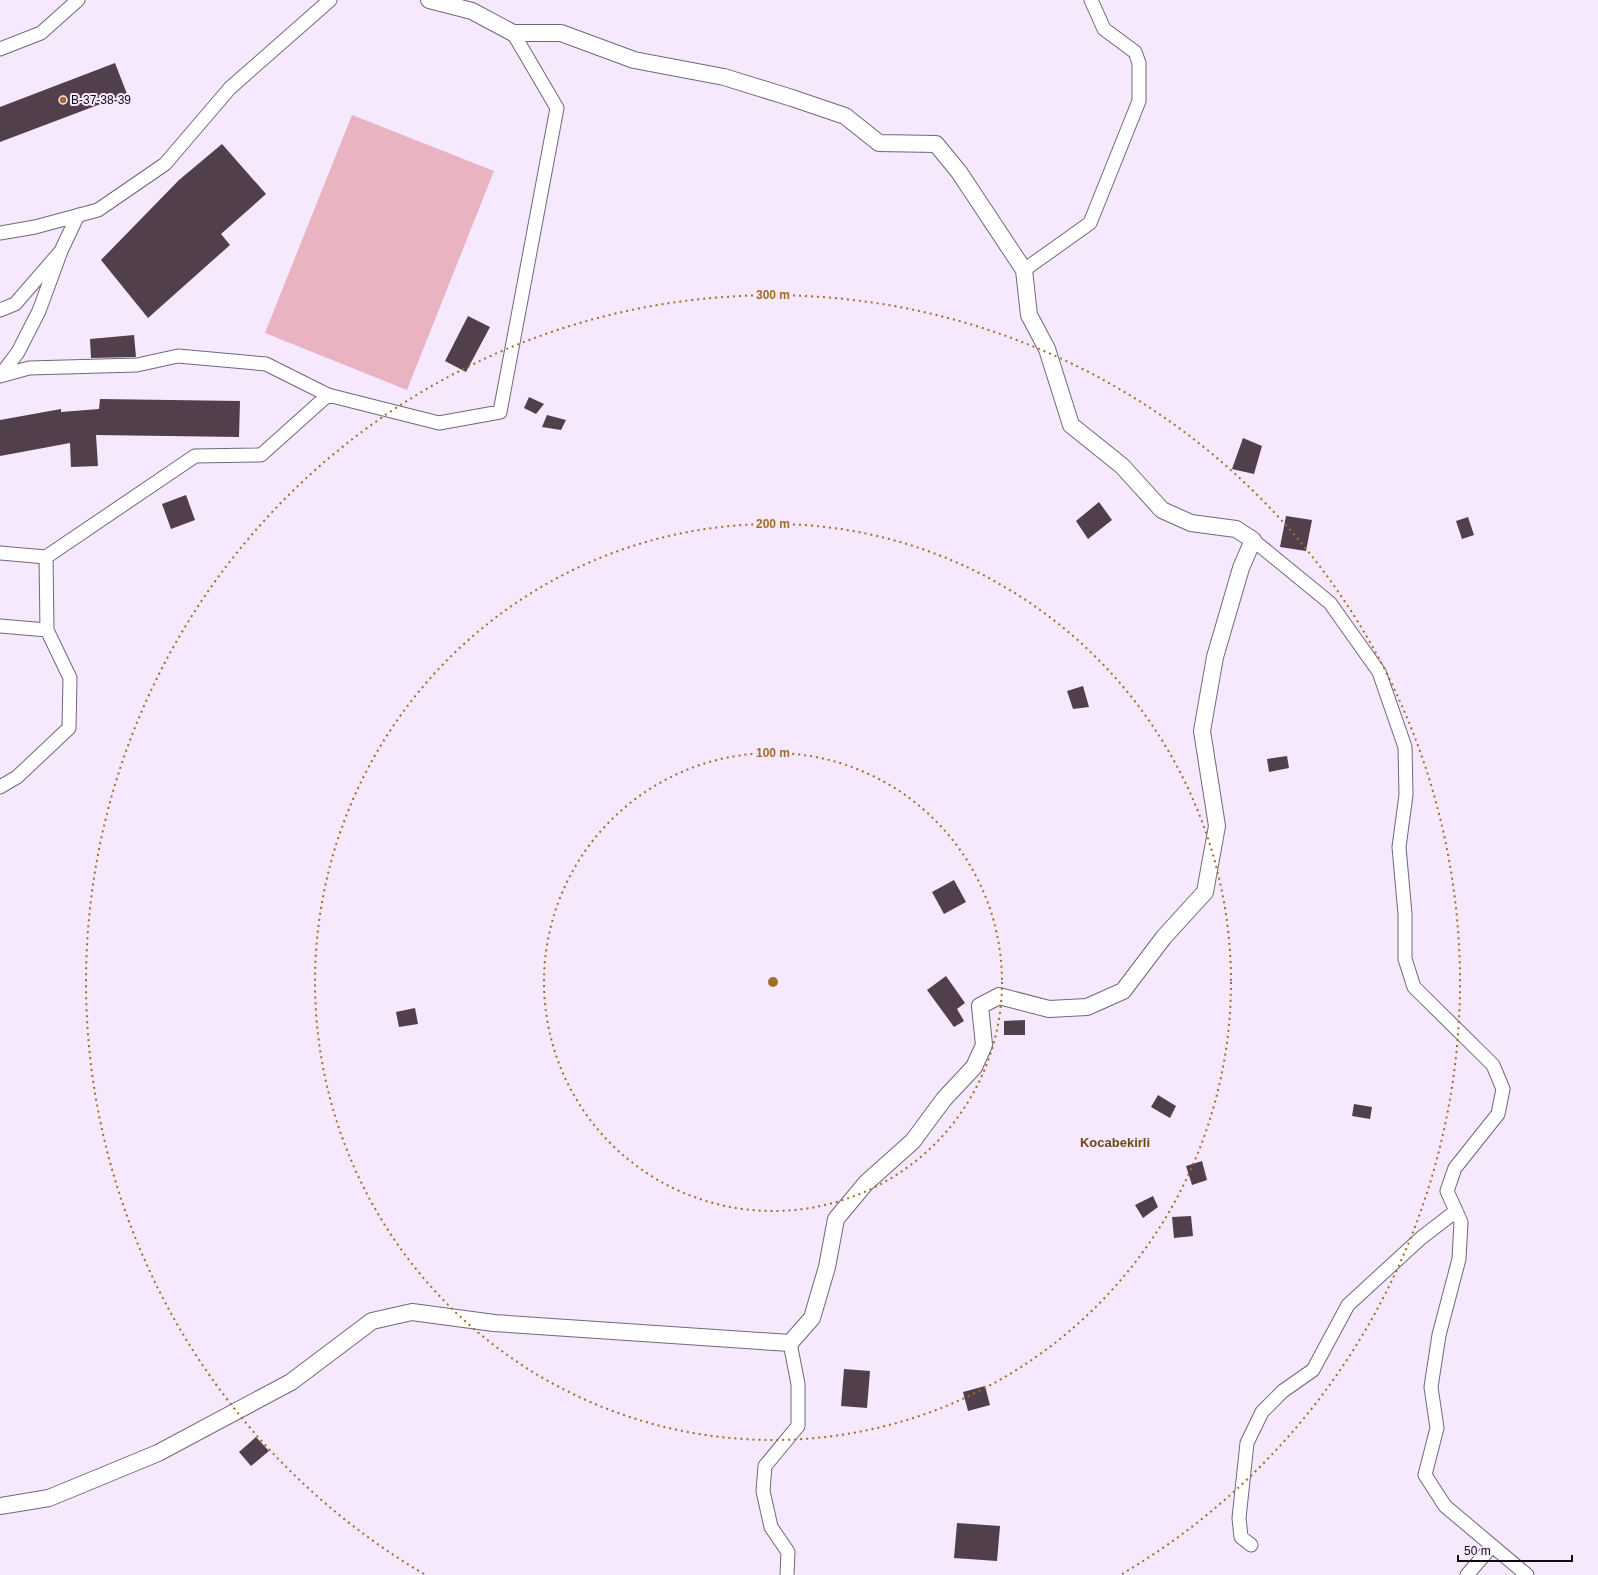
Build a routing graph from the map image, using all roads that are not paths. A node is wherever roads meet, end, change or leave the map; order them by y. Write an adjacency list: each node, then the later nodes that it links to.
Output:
1 (78, 0): 6 (street)
2 (330, 0): 7 (street)
3 (429, 0): 5 (street)
4 (1091, 0): 10 (street)
5 (513, 32): 10 (street); 13 (street)
6 (0, 49)
7 (78, 215): 8 (street); 9 (street)
8 (0, 233)
9 (61, 251): 11 (street); 12 (street)
10 (1024, 270): 14 (street)
11 (0, 310)
12 (0, 376): 13 (street)
13 (328, 395): 16 (street)
14 (1253, 540): 20 (street); 21 (street)
15 (0, 553): 16 (street)
16 (46, 557): 18 (street)
17 (0, 626): 18 (street)
18 (47, 630): 19 (street)
19 (0, 787)
20 (1456, 1211): 23 (street); 24 (street)
21 (790, 1343): 22 (street); 25 (street)
22 (0, 1506)
23 (1251, 1545)
24 (1492, 1546): 26 (street); 27 (street)
25 (787, 1575)
26 (1467, 1575)
27 (1527, 1575)

